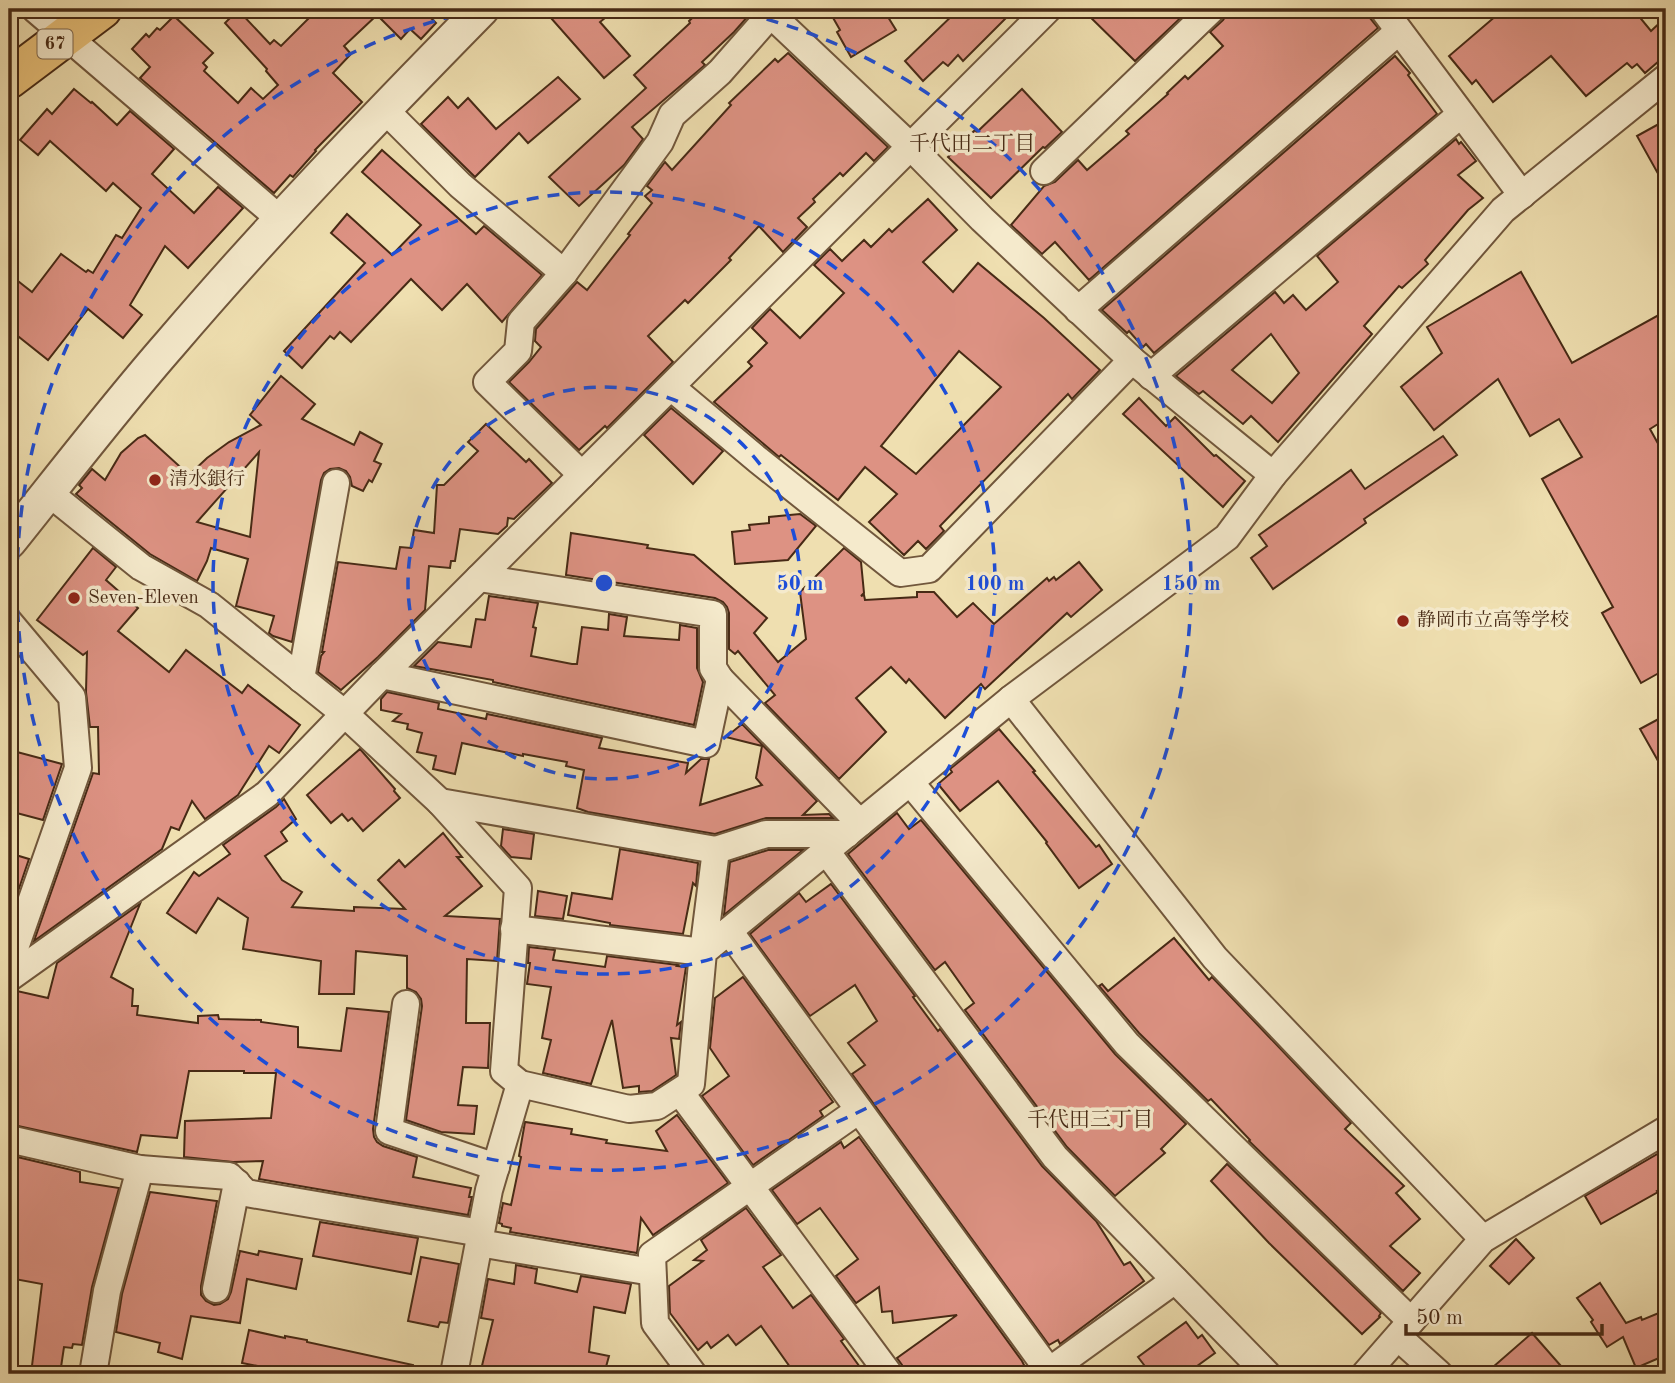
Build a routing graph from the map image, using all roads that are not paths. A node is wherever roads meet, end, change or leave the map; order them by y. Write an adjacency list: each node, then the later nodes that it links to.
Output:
1 (35, 9): 9 (street)
2 (102, 9): 9 (main road, 67)
3 (482, 9): 12 (street)
4 (1048, 9): 14 (street)
5 (1212, 9): 15 (street)
6 (1383, 9): 8 (street)
7 (768, 12): 14 (street); 18 (street)
8 (1399, 31): 13 (street); 19 (street)
9 (66, 36): 11 (main road, 67); 17 (street)
10 (1666, 78): 16 (street)
11 (9, 79)
12 (384, 109): 17 (street); 18 (street)
13 (1461, 114): 16 (street); 20 (street)
14 (911, 147): 19 (street); 21 (street)
15 (1044, 171)
16 (1522, 195): 23 (street)
17 (279, 219): 25 (street)
18 (564, 273): 22 (street)
19 (1079, 310): 20 (street)
20 (1141, 368): 21 (street); 23 (street)
21 (671, 387): 22 (street)
22 (582, 475): 27 (street)
23 (1273, 475): 32 (street)
24 (336, 483): 30 (street)
25 (49, 493): 26 (street); 30 (street)
26 (9, 542)
27 (479, 578): 29 (street); 31 (street)
28 (9, 622): 42 (street)
29 (382, 675): 31 (street); 33 (street)
30 (302, 679): 33 (street)
31 (720, 679): 36 (street)
32 (1011, 699): 34 (street); 55 (street)
33 (345, 714): 35 (street); 43 (street)
34 (910, 782): 36 (street); 59 (street)
35 (440, 802): 37 (street); 39 (street)
36 (853, 828): 37 (street); 38 (street)
37 (716, 850): 41 (street)
38 (826, 851): 40 (street); 57 (street)
39 (514, 929): 41 (street); 45 (street)
40 (729, 931): 41 (street); 47 (street)
41 (703, 952): 46 (street)
42 (9, 965)
43 (9, 978)
44 (406, 1004): 50 (street)
45 (520, 1084): 46 (street); 50 (street)
46 (680, 1091): 53 (street)
47 (859, 1110): 53 (street); 60 (street)
48 (1666, 1129): 55 (street)
49 (9, 1139): 51 (street)
50 (496, 1167): 54 (street)
51 (140, 1169): 52 (street); 61 (street)
52 (237, 1184): 54 (street); 58 (street)
53 (750, 1186): 56 (street); 64 (street)
54 (480, 1238): 56 (street); 62 (street)
55 (1483, 1239): 59 (street)
56 (652, 1272): 63 (street)
57 (1175, 1280): 60 (street); 65 (street)
58 (216, 1289)
59 (1405, 1329): 66 (street); 67 (street)
60 (1047, 1373)
61 (93, 1374)
62 (454, 1374)
63 (693, 1374)
64 (889, 1374)
65 (1267, 1374)
66 (1365, 1374)
67 (1439, 1374)

